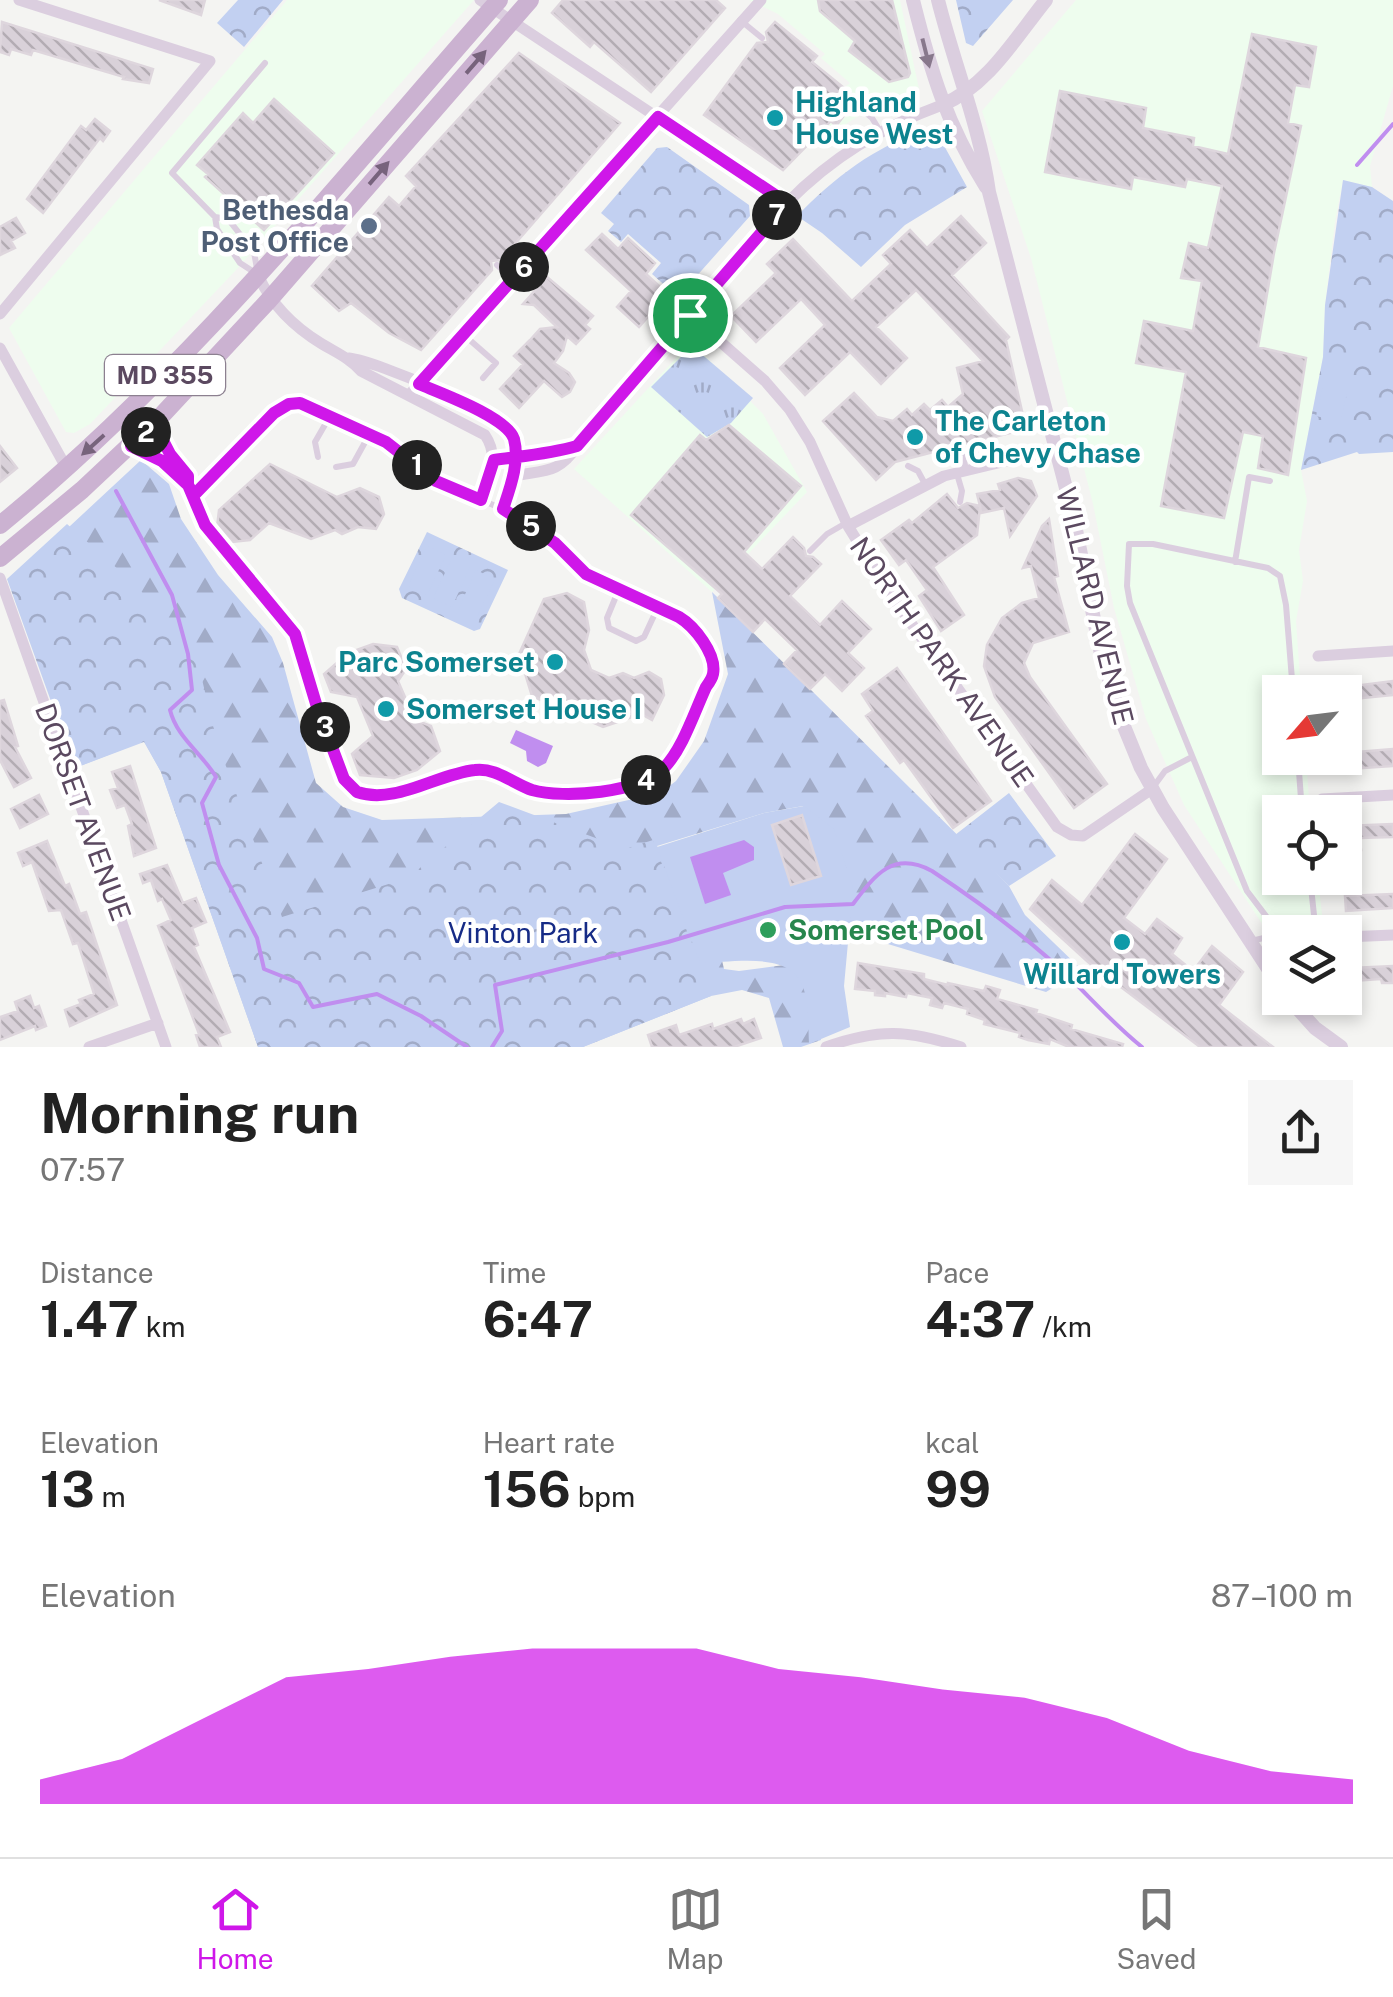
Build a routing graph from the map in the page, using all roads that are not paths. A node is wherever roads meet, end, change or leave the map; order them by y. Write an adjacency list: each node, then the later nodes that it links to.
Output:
1 (18, 0): 24 (street)
2 (530, 0): 8 (main road, MD 355)
3 (761, 0): 9 (street)
4 (913, 0): 13 (street, WILLARD AVENUE, one-way to 13)
5 (938, 0): 12 (street, WILLARD AVENUE)
6 (1046, 0): 12 (street)
7 (491, 2): 8 (street); 21 (main road, MD 355)
8 (514, 19): 15 (street); 23 (main road, MD 355, one-way to 8)
9 (740, 20): 10 (lane); 15 (street)
10 (762, 38)
11 (265, 62): 19 (lane)
12 (964, 94): 13 (street); 17 (street, WILLARD AVENUE)
13 (942, 104): 16 (street); 17 (street, WILLARD AVENUE)
14 (858, 107): 16 (lane)
15 (658, 117): 18 (street); 22 (street)
16 (880, 131): 18 (street)
17 (990, 192): 37 (street, WILLARD AVENUE)
18 (787, 203): 25 (street)
19 (215, 216): 21 (lane); 21 (lane)
20 (497, 265): 22 (lane)
21 (258, 275): 23 (street); 43 (main road, MD 355, one-way to 43)
22 (513, 279): 26 (street)
23 (269, 300): 30 (street); 32 (main road, MD 355)
24 (0, 314)
25 (690, 315): 35 (street); 54 (street, NORTH PARK AVENUE)
26 (464, 334): 29 (lane); 30 (street)
27 (0, 348): 28 (street)
28 (4, 363): 43 (street)
29 (483, 378)
30 (414, 390): 39 (street); 40 (street)
31 (330, 416): 33 (lane); 38 (lane); 50 (lane)
32 (154, 423): 34 (main road, MD 355); 48 (lane)
33 (370, 435): 42 (lane); 51 (lane)
34 (131, 446): 48 (lane); 49 (main road, MD 355)
35 (577, 446): 39 (street); 45 (street)
36 (960, 446): 44 (lane)
37 (1056, 449): 44 (street); 66 (street, WILLARD AVENUE)
38 (318, 457)
39 (514, 458): 40 (street); 45 (street)
40 (494, 460): 51 (street)
41 (908, 466): 47 (lane)
42 (336, 467)
43 (67, 469): 49 (lane); 55 (main road, MD 355)
44 (961, 471): 47 (street); 52 (lane)
45 (514, 476): 53 (street)
46 (1270, 481): 58 (lane)
47 (925, 484): 54 (street)
48 (188, 485): 50 (lane)
49 (82, 490): 57 (main road, MD 355)
50 (194, 495): 61 (lane)
51 (481, 500): 53 (lane)
52 (960, 502)
53 (503, 509): 60 (lane)
54 (847, 524): 56 (lane); 66 (street, NORTH PARK AVENUE)
55 (0, 525)
56 (810, 551)
57 (0, 558)
58 (1236, 562): 64 (lane); 65 (lane)
59 (0, 578): 76 (street, DORSET AVENUE)
60 (619, 589): 61 (lane); 61 (lane)
61 (658, 607)
62 (1393, 651): 63 (street)
63 (1318, 656)
64 (1292, 675)
65 (1192, 757): 66 (lane); 69 (lane)
66 (1152, 789): 73 (street, WILLARD AVENUE)
67 (1393, 795): 68 (street)
68 (1362, 797)
69 (1265, 915)
70 (1393, 935): 71 (street)
71 (1362, 936)
72 (1262, 937): 73 (lane)
73 (1250, 941): 74 (street, WILLARD AVENUE)
74 (1262, 959)
75 (1304, 1015): 81 (street)
76 (158, 1022): 78 (street); 79 (street, DORSET AVENUE)
77 (833, 1046): 80 (street)
78 (89, 1047)
79 (166, 1047)
80 (961, 1047)
81 (1341, 1047)

